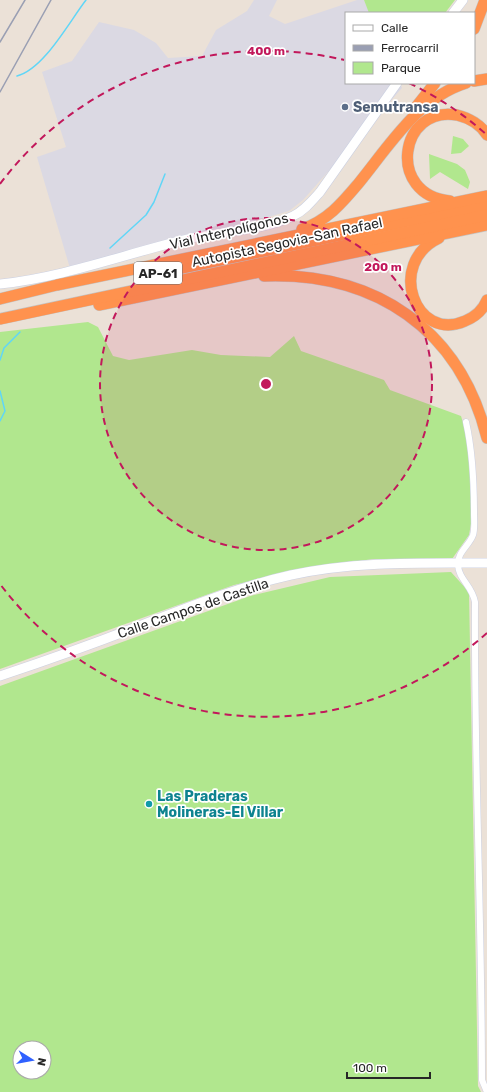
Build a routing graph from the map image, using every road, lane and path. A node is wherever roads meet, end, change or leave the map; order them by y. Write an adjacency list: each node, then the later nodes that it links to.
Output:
1 (463, 0): 3 (main road)
2 (485, 0): 4 (highway)
3 (454, 12)
4 (475, 25)
5 (487, 79): 6 (highway)
6 (475, 81)
7 (396, 84): 19 (main road, Vial Interpolígonos)
8 (434, 84): 13 (highway)
9 (464, 84): 13 (highway)
10 (487, 135): 14 (highway)
11 (487, 196): 14 (highway)
12 (487, 205): 14 (highway, Autopista Segovia-San Rafael / AP-61)
13 (331, 214): 18 (highway)
14 (471, 214): 15 (highway, Autopista Segovia-San Rafael / AP-61); 16 (highway); 17 (highway); 18 (highway); 21 (highway, Autopista Segovia-San Rafael / AP-61); 23 (highway, Autopista Segovia-San Rafael / AP-61)
15 (487, 215)
16 (487, 225)
17 (460, 231): 20 (highway); 22 (highway)
18 (236, 248): 21 (highway)
19 (0, 284)
20 (179, 290): 23 (highway); 25 (highway)
21 (0, 300)
22 (487, 300)
23 (0, 320)
24 (466, 422): 26 (street)
25 (487, 438)
26 (458, 563): 27 (main road, Calle Campos de Castilla); 28 (main road, Calle Campos de Castilla); 29 (street)
27 (487, 563)
28 (0, 676)
29 (487, 1092)

